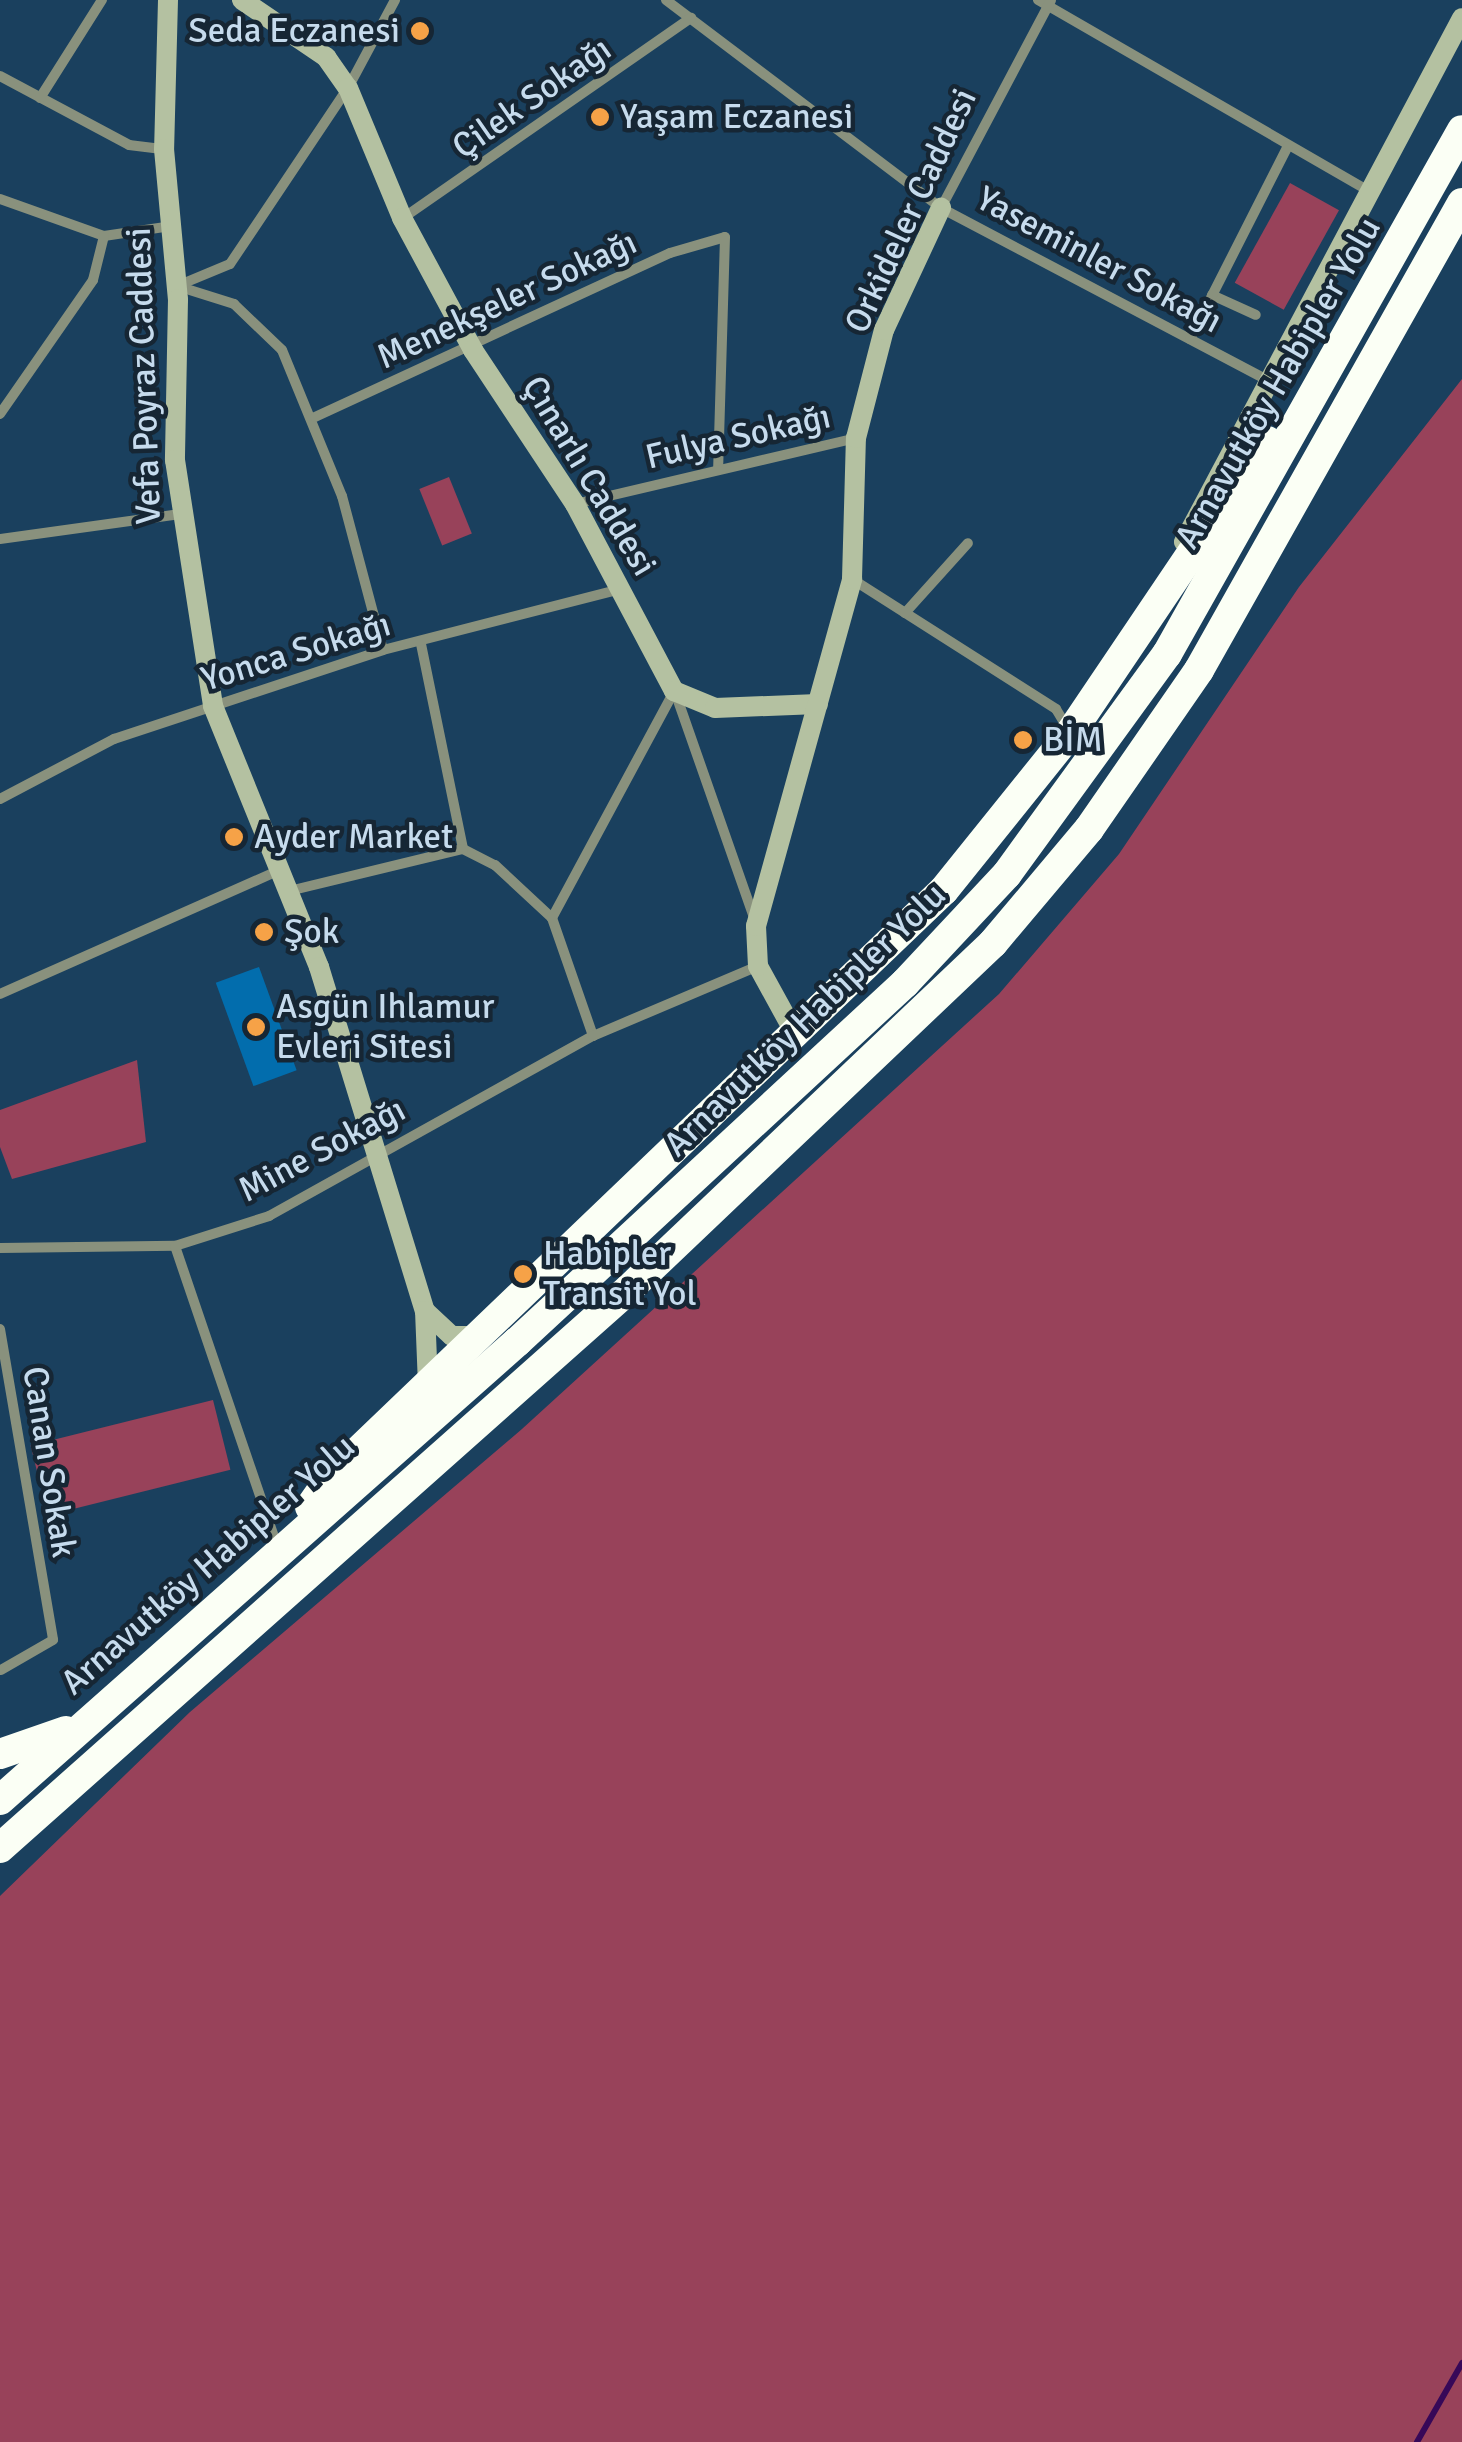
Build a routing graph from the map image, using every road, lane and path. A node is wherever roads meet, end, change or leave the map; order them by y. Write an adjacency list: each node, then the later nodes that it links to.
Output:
1 (102, 0): 11 (street)
2 (168, 0): 14 (street, Vefa Poyraz Caddesi)
3 (242, 0): 10 (street, Çınarlı Caddesi)
4 (395, 0): 10 (street)
5 (666, 0): 7 (street, Yaseminler Sokağı)
6 (1046, 3): 13 (street); 18 (street, Orkideler Caddesi)
7 (690, 18): 18 (street, Yaseminler Sokağı); 19 (street, Çilek Sokağı)
8 (1462, 18): 15 (street)
9 (0, 76): 11 (street)
10 (348, 88): 19 (street, Çınarlı Caddesi); 22 (street)
11 (40, 98): 14 (street)
12 (1462, 130): 23 (highway, Arnavutköy Habipler Yolu)
13 (1288, 146): 15 (street); 24 (street)
14 (164, 149): 20 (street, Vefa Poyraz Caddesi)
15 (1371, 193): 28 (street)
16 (0, 199): 21 (street)
17 (1462, 203): 71 (highway, Arnavutköy Habipler Yolu)
18 (941, 208): 26 (street, Yaseminler Sokağı); 31 (street, Orkideler Caddesi)
19 (402, 218): 27 (street, Çınarlı Caddesi)
20 (172, 226): 21 (street); 22 (street, Vefa Poyraz Caddesi)
21 (104, 236): 29 (street)
22 (177, 286): 30 (street); 34 (street, Vefa Poyraz Caddesi)
23 (1377, 290): 40 (highway); 64 (highway, Arnavutköy Habipler Yolu)
24 (1212, 296): 25 (street); 26 (street)
25 (1256, 315)
26 (1190, 339): 28 (street, Yaseminler Sokağı)
27 (473, 350): 30 (street, Menekşeler Sokağı); 32 (street, Menekşeler Sokağı); 33 (street, Çınarlı Caddesi)
28 (1270, 382): 40 (street)
29 (0, 414)
30 (315, 417): 42 (street)
31 (856, 438): 32 (street, Fulya Sokağı); 37 (street, Orkideler Caddesi)
32 (718, 470): 33 (street, Fulya Sokağı)
33 (574, 504): 38 (street, Çınarlı Caddesi)
34 (180, 514): 35 (street); 45 (street, Vefa Poyraz Caddesi)
35 (0, 539)
36 (968, 543): 39 (street)
37 (852, 579): 39 (street); 44 (street, Orkideler Caddesi)
38 (620, 590): 41 (street, Yonca Sokağı); 43 (street, Çınarlı Caddesi)
39 (906, 613): 46 (street)
40 (1143, 619): 46 (highway)
41 (421, 644): 42 (street, Yonca Sokağı); 48 (street)
42 (383, 650): 45 (street, Yonca Sokağı)
43 (674, 690): 44 (street); 51 (street); 52 (street, Çınarlı Caddesi)
44 (818, 704): 52 (street, Orkideler Caddesi)
45 (213, 706): 47 (street, Yonca Sokağı); 49 (street, Vefa Poyraz Caddesi)
46 (1071, 732): 56 (highway)
47 (0, 799)
48 (463, 849): 50 (street); 51 (street)
49 (275, 872): 50 (street, Vefa Poyraz Caddesi); 54 (street)
50 (286, 892): 58 (street, Vefa Poyraz Caddesi)
51 (552, 918): 55 (street)
52 (756, 926): 53 (street, Çınarlı Caddesi)
53 (758, 966): 55 (street, Mine Sokağı); 56 (street, Çınarlı Caddesi)
54 (0, 994)
55 (593, 1036): 58 (street, Mine Sokağı)
56 (797, 1037): 57 (highway)
57 (688, 1141): 63 (highway); 64 (highway)
58 (377, 1152): 59 (street, Mine Sokağı); 61 (street, Vefa Poyraz Caddesi)
59 (175, 1246): 60 (street, Mine Sokağı); 66 (street)
60 (0, 1248)
61 (426, 1311): 63 (street); 65 (street, Vefa Poyraz Caddesi)
62 (0, 1329): 67 (street, Canan Sokak)
63 (482, 1336): 65 (highway)
64 (517, 1342): 66 (highway, Arnavutköy Habipler Yolu)
65 (428, 1386): 66 (highway)
66 (278, 1550): 68 (highway, Arnavutköy Habipler Yolu)
67 (0, 1670)
68 (90, 1718): 69 (highway); 70 (highway, Arnavutköy Habipler Yolu)
69 (0, 1754)
70 (0, 1800)
71 (0, 1848)

